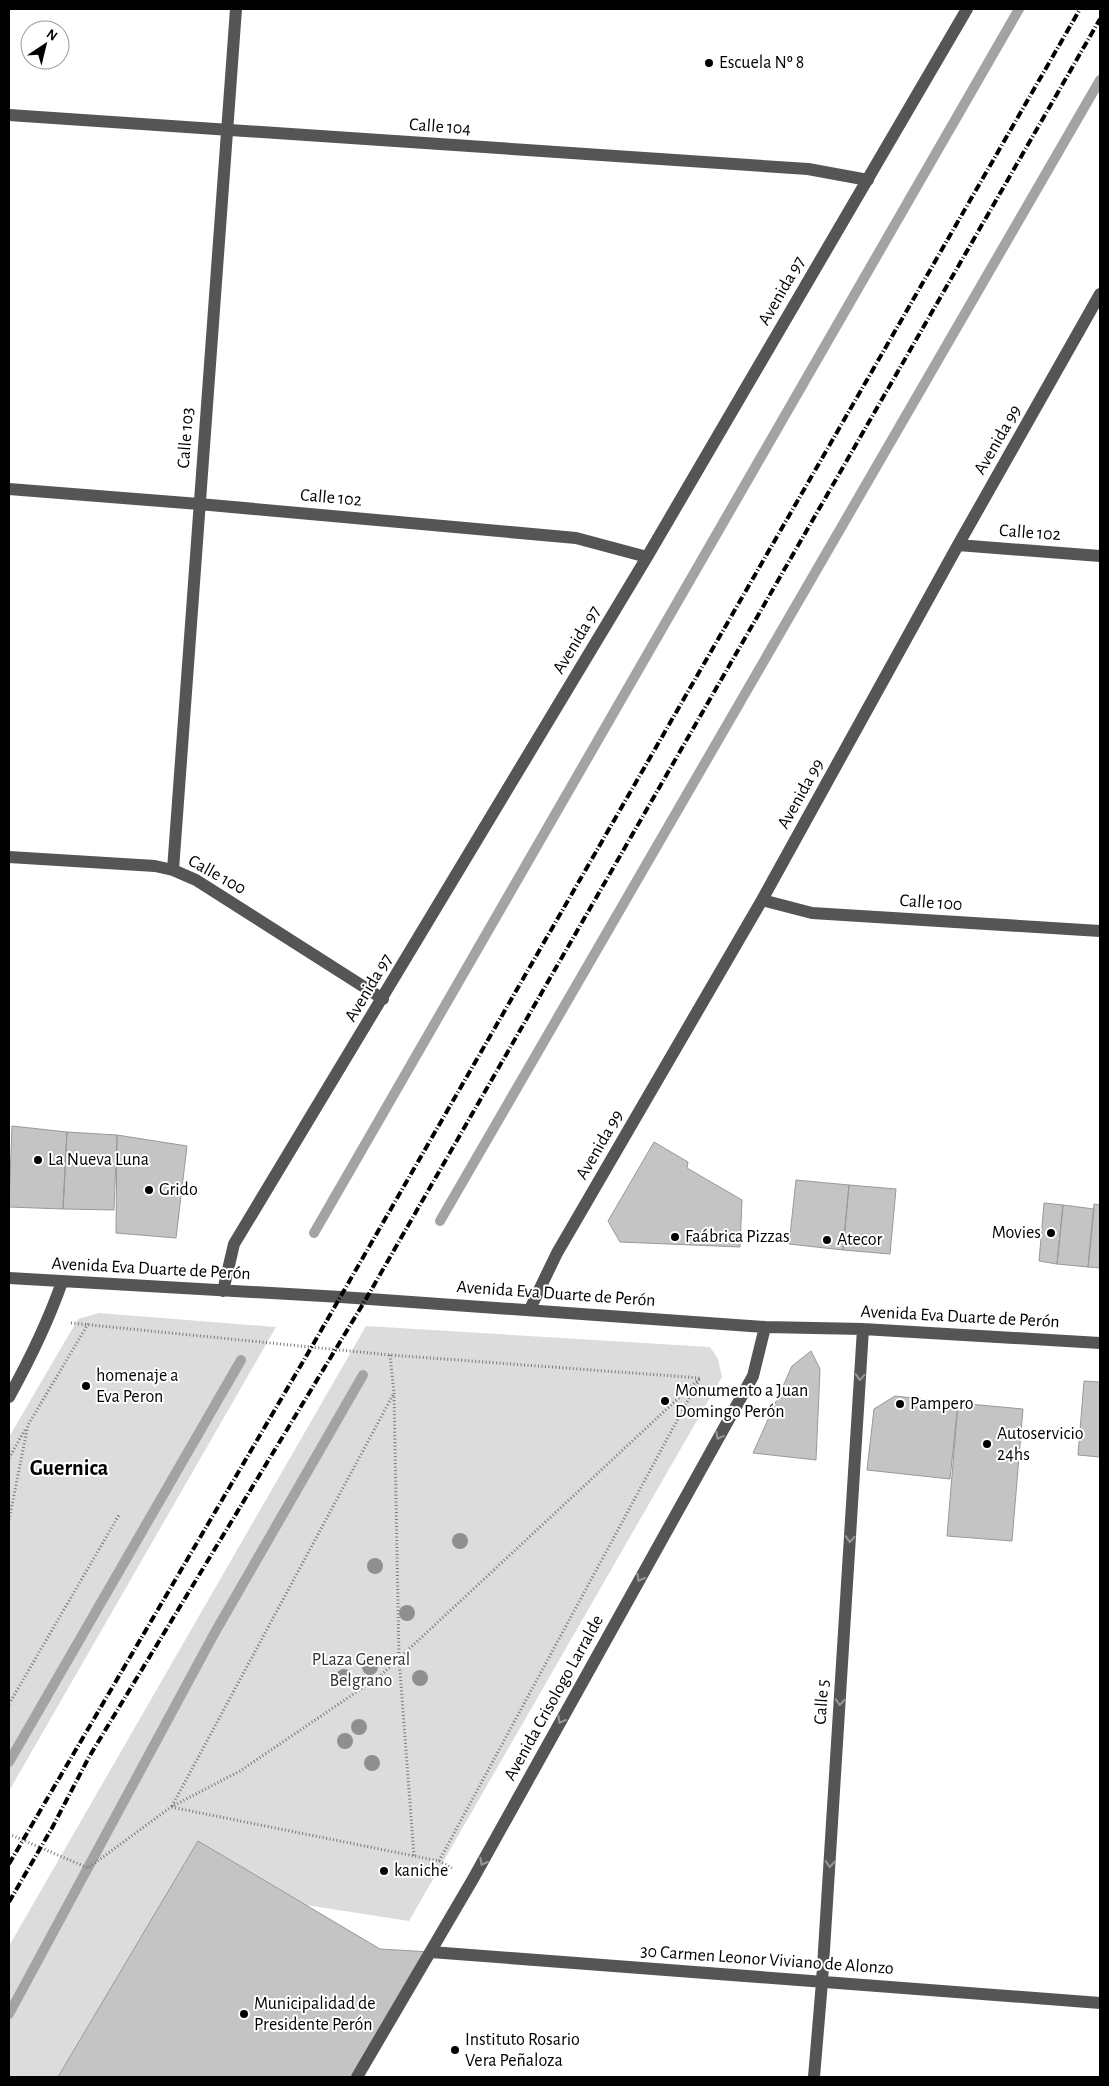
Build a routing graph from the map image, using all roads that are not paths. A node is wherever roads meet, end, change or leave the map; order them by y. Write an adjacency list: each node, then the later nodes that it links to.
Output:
1 (236, 9): 4 (street, Calle 103)
2 (967, 9): 5 (street, Avenida 97)
3 (9, 115): 4 (street, Calle 104)
4 (227, 131): 5 (street, Calle 104); 8 (street, Calle 103)
5 (868, 180): 11 (street, Avenida 97)
6 (1100, 294): 9 (street, Avenida 99)
7 (9, 489): 8 (street, Calle 102)
8 (199, 504): 11 (street, Calle 102); 13 (street, Calle 103)
9 (958, 545): 10 (street, Calle 102); 14 (street, Avenida 99)
10 (1100, 556)
11 (647, 557): 16 (street, Avenida 97)
12 (9, 857): 13 (street, Calle 100)
13 (173, 870): 16 (street, Calle 100)
14 (762, 900): 15 (street, Calle 100); 20 (street, Avenida 99)
15 (1100, 931)
16 (383, 998): 19 (street, Avenida 97)
17 (9, 1278): 18 (street, Avenida Eva Duarte de Perón)
18 (62, 1282): 19 (street, Avenida Eva Duarte de Perón); 24 (street)
19 (223, 1290): 20 (street, Avenida Eva Duarte de Perón)
20 (530, 1309): 21 (street, Avenida Eva Duarte de Perón)
21 (765, 1327): 22 (street, Avenida Eva Duarte de Perón); 25 (street, Avenida Crisologo Larralde, one-way to 25)
22 (864, 1329): 23 (street, Avenida Eva Duarte de Perón); 26 (street, Calle 5, one-way to 26)
23 (1100, 1343)
24 (9, 1396)
25 (431, 1952): 26 (street, 30 Carmen Leonor Viviano de Alonzo); 28 (street, Avenida Crisologo Larralde)
26 (822, 1982): 27 (street, 30 Carmen Leonor Viviano de Alonzo); 29 (street, Calle 5)
27 (1100, 2003)
28 (357, 2077)
29 (814, 2077)

